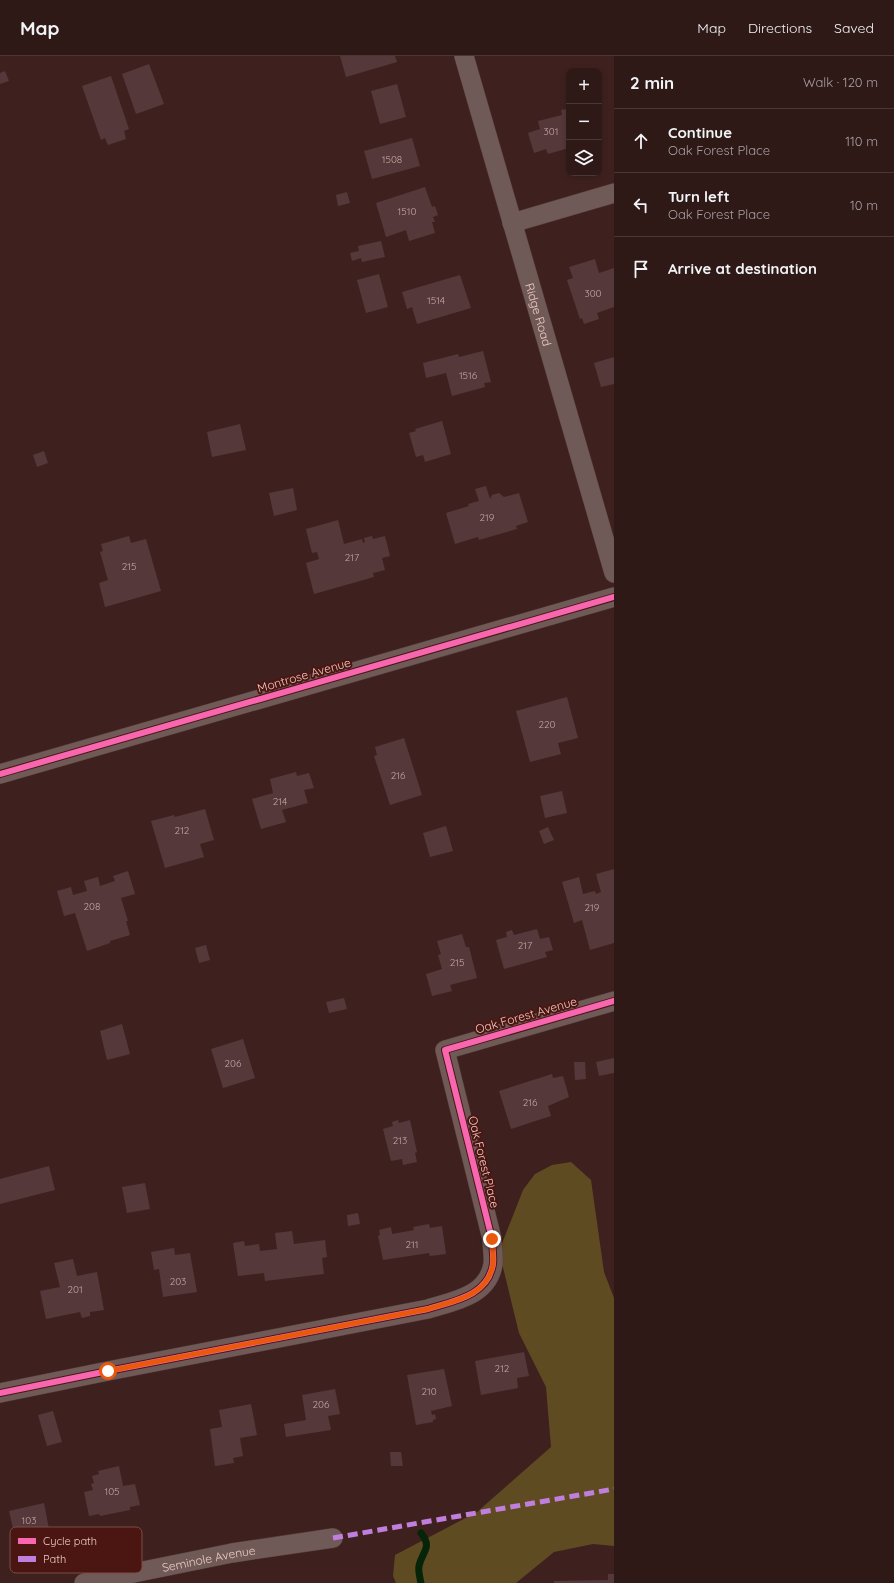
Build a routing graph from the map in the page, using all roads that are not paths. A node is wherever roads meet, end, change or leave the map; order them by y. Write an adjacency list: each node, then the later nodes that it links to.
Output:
1 (464, 56): 3 (street, Ridge Road)
2 (614, 193): 3 (street)
3 (512, 223): 4 (street, Ridge Road)
4 (614, 573)
5 (614, 597): 6 (street, Montrose Avenue)
6 (0, 774)
7 (614, 1001): 8 (street, Oak Forest Avenue)
8 (445, 1050): 9 (street, Oak Forest Place)
9 (0, 1393)
10 (333, 1538): 11 (street, Seminole Avenue)
11 (142, 1571)
12 (133, 1573): 13 (street, Seminole Avenue)
13 (84, 1583)

